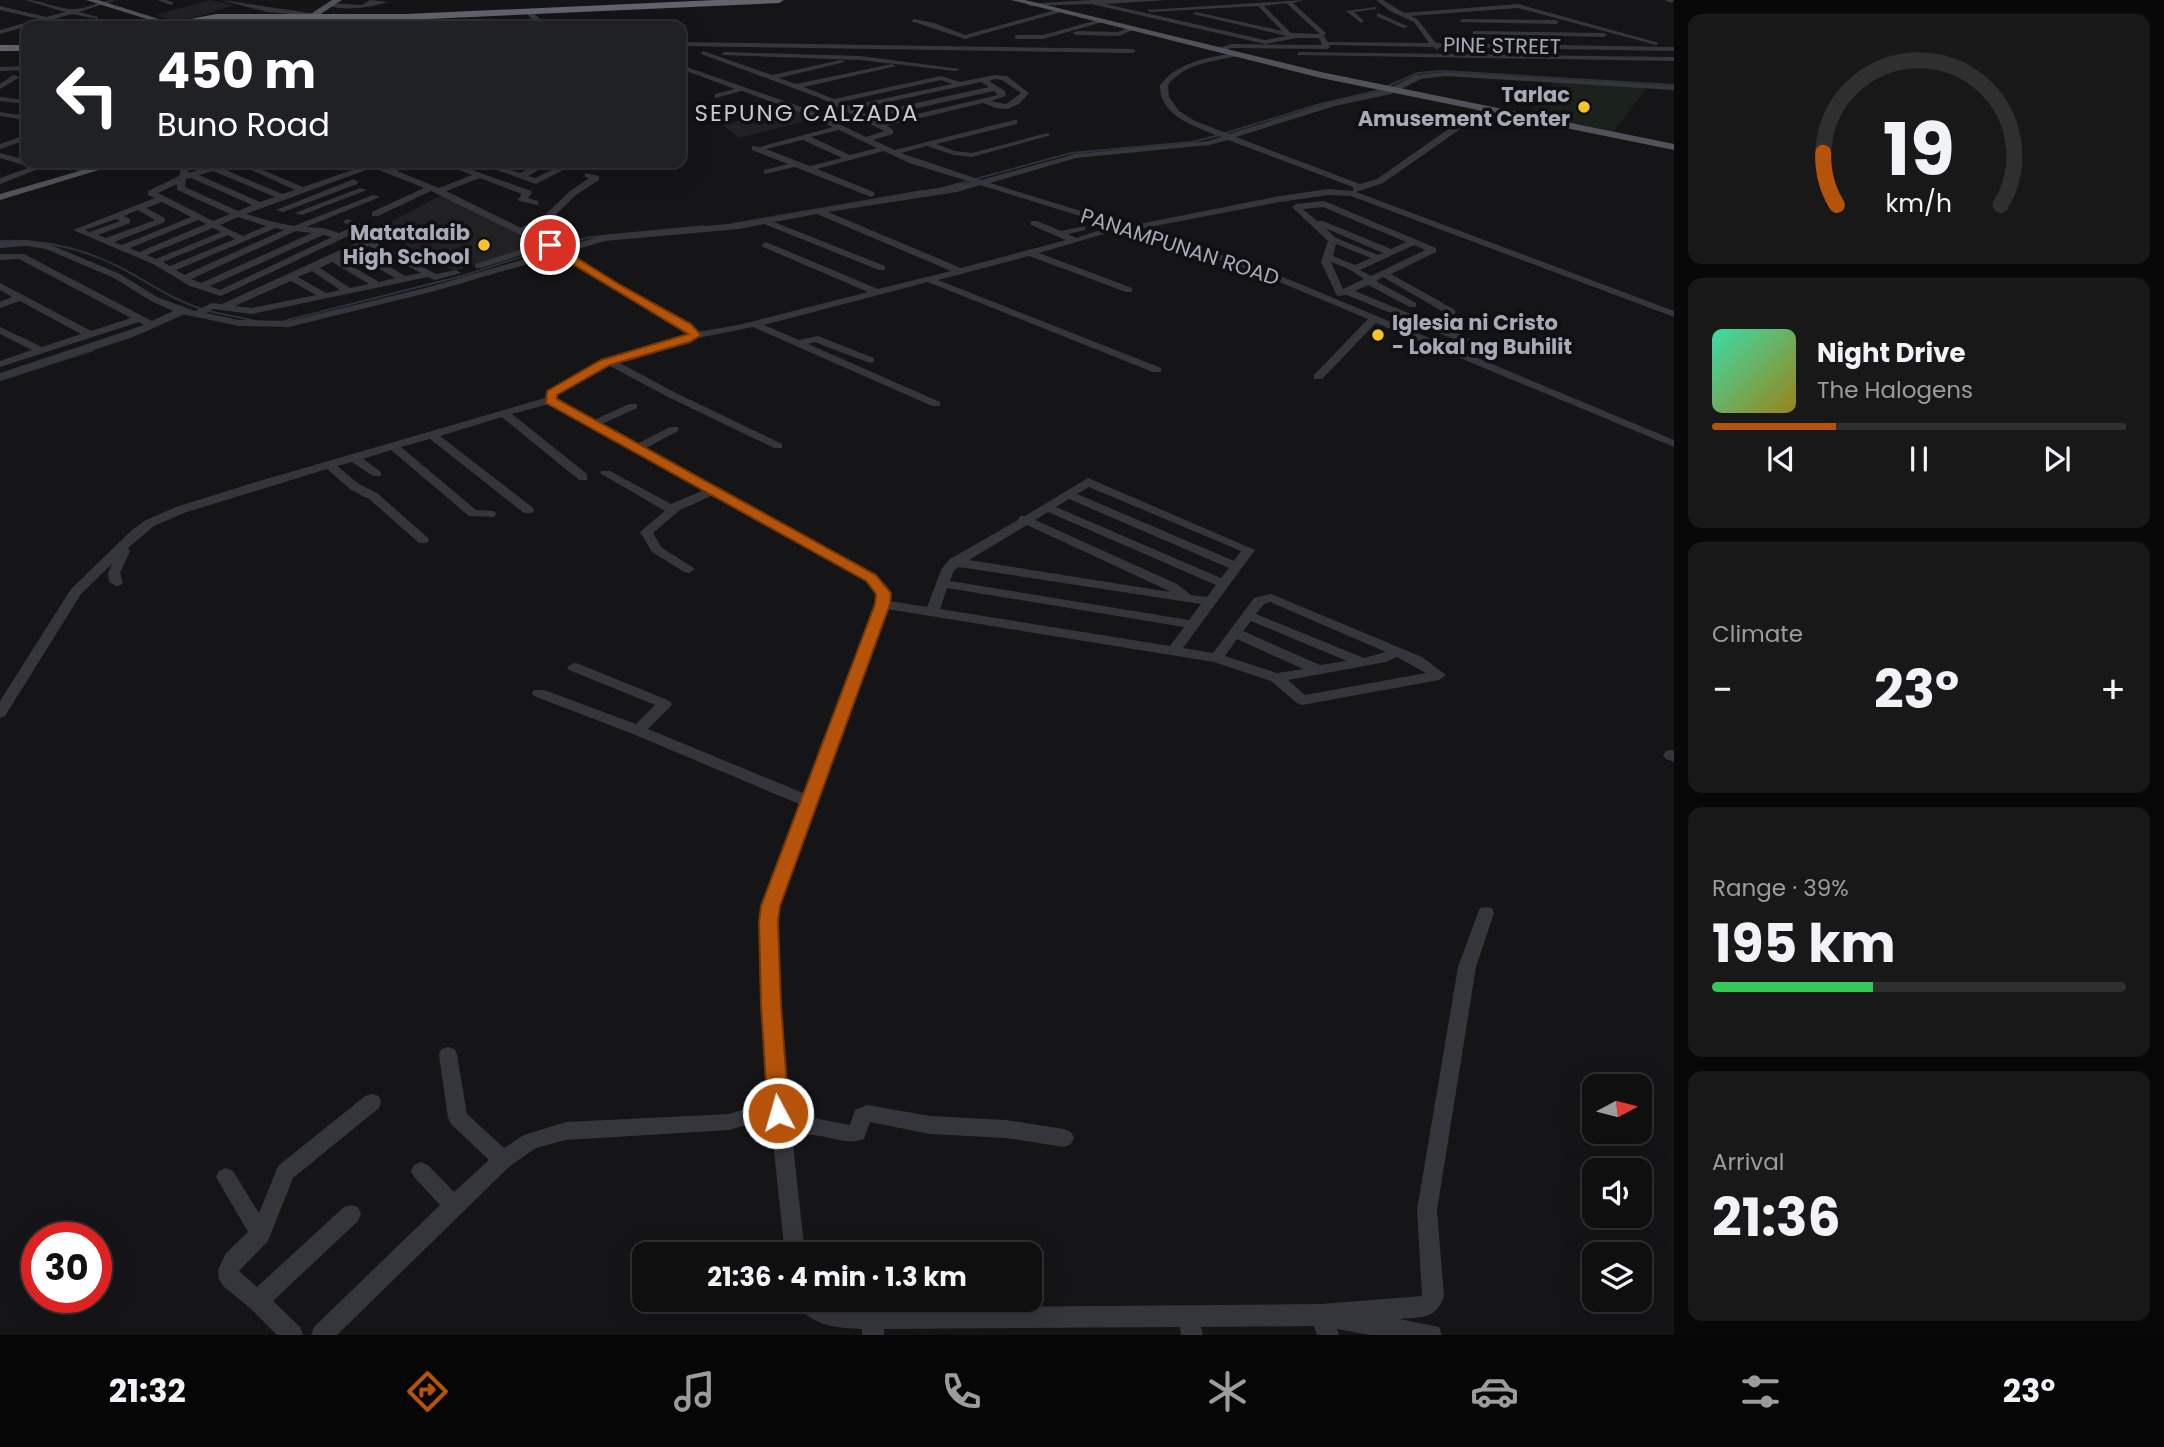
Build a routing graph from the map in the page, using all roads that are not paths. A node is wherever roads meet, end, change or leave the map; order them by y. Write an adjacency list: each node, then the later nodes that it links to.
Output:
1 (28, 0): 27 (street)
2 (90, 0): 15 (main road)
3 (113, 0): 15 (street)
4 (160, 0): 16 (street)
5 (225, 0): 31 (street)
6 (779, 0): 28 (highway)
7 (1014, 0): 17 (main road)
8 (1166, 0): 13 (street)
9 (1221, 0): 19 (street)
10 (1301, 0): 14 (street)
11 (330, 2): 12 (street); 31 (main road)
12 (385, 2)
13 (1090, 2): 17 (street); 24 (street)
14 (1288, 2): 18 (street); 63 (street)
15 (101, 3): 27 (street); 39 (main road)
16 (171, 3)
17 (1030, 4): 23 (main road)
18 (1260, 5): 19 (street); 60 (street)
19 (1230, 7): 25 (street); 48 (street)
20 (0, 8): 35 (street)
21 (1390, 8): 29 (street); 30 (street); 50 (street)
22 (1491, 9): 26 (street); 32 (street); 32 (street)
23 (1059, 10): 44 (main road); 56 (street)
24 (1128, 10): 25 (street); 65 (street)
25 (1174, 10): 48 (street)
26 (1472, 10): 30 (street); 45 (street)
27 (72, 11): 34 (street); 35 (street)
28 (528, 11): 33 (highway); 42 (street)
29 (1376, 11): 36 (street); 50 (street)
30 (1454, 11): 55 (street)
31 (312, 16): 33 (highway); 40 (highway)
32 (1555, 16): 46 (street)
33 (342, 17): 41 (main road)
34 (96, 18)
35 (45, 19): 37 (street); 38 (street)
36 (1359, 19)
37 (38, 21)
38 (54, 21)
39 (154, 21)
40 (195, 21)
41 (338, 21)
42 (539, 21)
43 (914, 21): 56 (street)
44 (1101, 21): 52 (main road); 59 (street)
45 (1483, 21): 46 (street); 55 (street)
46 (1579, 22): 53 (street)
47 (0, 24): 51 (street)
48 (1249, 25): 60 (street)
49 (21, 26): 51 (street)
50 (1420, 26): 68 (street)
51 (15, 28): 54 (street); 57 (street)
52 (1133, 28): 59 (street); 73 (main road)
53 (1602, 29): 55 (street); 61 (street)
54 (21, 30)
55 (1471, 30): 61 (street); 64 (street); 68 (street)
56 (986, 31): 62 (street)
57 (0, 32)
58 (1031, 33): 62 (street)
59 (1060, 33): 62 (street)
60 (1293, 35): 63 (street); 65 (street)
61 (1626, 35): 66 (street)
62 (1017, 37)
63 (1325, 39): 68 (street); 68 (street); 69 (street)
64 (1583, 41): 66 (street); 70 (street)
65 (1265, 42): 69 (street)
66 (1653, 42): 74 (street)
67 (686, 44): 75 (street)
68 (1436, 45): 70 (street, PINE STREET); 79 (street)
69 (1282, 47): 73 (street)
70 (1590, 47): 74 (street, PINE STREET); 79 (street)
71 (0, 48): 72 (highway)
72 (21, 48)
73 (1220, 49): 81 (main road)
74 (1674, 49)
75 (1133, 51)
76 (686, 53): 77 (street)
77 (703, 53): 80 (street); 89 (street)
78 (1299, 54): 82 (street)
79 (1597, 54): 82 (street)
80 (809, 55): 83 (street); 89 (street)
81 (1235, 55): 98 (main road); 120 (street)
82 (1674, 57)
83 (860, 58): 84 (street); 85 (street)
84 (849, 61): 91 (street); 93 (street)
85 (900, 62): 90 (street); 91 (street)
86 (21, 68): 87 (street)
87 (0, 69)
88 (686, 69): 101 (street, PANAMPUNAN ROAD)
89 (743, 69): 93 (street)
90 (956, 69)
91 (861, 73): 97 (street)
92 (16, 77): 96 (street)
93 (769, 78): 97 (street)
94 (984, 80): 95 (street); 99 (street); 107 (street)
95 (961, 85): 110 (street); 110 (street)
96 (0, 87)
97 (794, 87): 110 (street)
98 (1380, 87): 102 (main road); 104 (street)
99 (996, 88): 107 (street); 114 (street)
100 (1674, 88): 102 (street)
101 (742, 89): 103 (street); 108 (street, PANAMPUNAN ROAD)
102 (1393, 90): 111 (main road); 120 (street)
103 (718, 96)
104 (1331, 97)
105 (0, 99): 106 (street)
106 (21, 101)
107 (985, 101): 116 (street)
108 (779, 102): 109 (street); 110 (street, PANAMPUNAN ROAD)
109 (764, 107)
110 (827, 108): 114 (street); 117 (street, PANAMPUNAN ROAD)
111 (1483, 109): 127 (main road); 170 (street)
112 (0, 114): 113 (street)
113 (21, 117)
114 (865, 117): 116 (street)
115 (1014, 122): 125 (street)
116 (882, 125): 124 (street)
117 (841, 127): 122 (street); 124 (street, PANAMPUNAN ROAD)
118 (11, 135): 121 (street)
119 (1047, 135): 125 (street)
120 (1226, 136): 164 (street); 170 (street)
121 (21, 137)
122 (804, 137): 132 (street); 137 (street)
123 (21, 139): 126 (street)
124 (866, 139): 128 (street, PANAMPUNAN ROAD)
125 (928, 144): 129 (street)
126 (0, 147)
127 (1674, 147)
128 (882, 149): 129 (street, PANAMPUNAN ROAD); 132 (street)
129 (894, 154): 136 (street); 164 (street, PANAMPUNAN ROAD)
130 (0, 155): 133 (street)
131 (21, 156): 133 (street)
132 (846, 157): 151 (street)
133 (12, 159): 134 (street); 135 (street)
134 (21, 162)
135 (0, 163)
136 (864, 163)
137 (795, 164): 151 (street); 157 (street)
138 (36, 168): 165 (street)
139 (77, 168): 152 (street)
140 (97, 168): 152 (main road)
141 (172, 168): 155 (street)
142 (214, 168): 155 (street); 167 (street)
143 (252, 168): 161 (street)
144 (361, 168): 158 (street)
145 (379, 168): 153 (street)
146 (457, 168): 154 (street)
147 (491, 168): 159 (street)
148 (499, 168): 162 (street)
149 (537, 168): 162 (street)
150 (563, 168): 162 (street)
151 (809, 169): 177 (street)
152 (85, 171): 179 (main road)
153 (390, 171): 156 (street); 156 (street)
154 (466, 171): 159 (street); 163 (street)
155 (186, 172): 171 (street); 180 (street); 188 (street)
156 (411, 172): 169 (street); 174 (street)
157 (767, 172)
158 (346, 174): 166 (street); 172 (street)
159 (479, 175): 174 (street); 175 (street)
160 (588, 175): 203 (street)
161 (270, 176): 167 (street); 172 (street)
162 (520, 176)
163 (447, 177)
164 (972, 180): 177 (street); 187 (street); 198 (street, PANAMPUNAN ROAD)
165 (0, 181)
166 (354, 182): 173 (street); 185 (street)
167 (247, 183): 171 (street); 178 (street)
168 (545, 186): 175 (street)
169 (397, 187)
170 (1360, 187): 176 (street)
171 (227, 190): 182 (street)
172 (303, 190): 178 (street)
173 (363, 190): 184 (street); 189 (street)
174 (435, 190): 190 (street); 203 (street)
175 (528, 192): 181 (street)
176 (1348, 192): 198 (street); 262 (street)
177 (871, 194): 214 (street)
178 (281, 197): 182 (street)
179 (0, 198)
180 (160, 199): 183 (street); 192 (street)
181 (535, 203)
182 (261, 205): 185 (street); 188 (street)
183 (138, 207): 191 (street); 210 (street)
184 (352, 207): 193 (street); 208 (street)
185 (280, 210): 189 (street)
186 (1304, 211): 212 (street); 216 (street); 221 (street); 222 (street)
187 (820, 212): 194 (street); 233 (street)
188 (237, 214): 196 (street); 197 (street)
189 (299, 214): 193 (street)
190 (375, 214)
191 (115, 215): 206 (street); 206 (street)
192 (198, 217): 196 (street); 217 (street)
193 (318, 218): 199 (street)
194 (765, 221): 219 (street); 230 (street)
195 (1034, 223): 205 (street)
196 (214, 225): 202 (street); 223 (street)
197 (274, 225): 199 (street); 209 (street)
198 (1126, 227): 211 (street); 252 (street, PANAMPUNAN ROAD)
199 (298, 228): 201 (street); 237 (street)
200 (1082, 228): 205 (street)
201 (324, 231): 208 (street); 244 (street)
202 (228, 232): 209 (street); 227 (street)
203 (520, 232): 214 (street)
204 (38, 234): 207 (street)
205 (1060, 234): 211 (street)
206 (91, 235): 210 (street)
207 (0, 236)
208 (341, 237): 244 (street)
209 (242, 239): 232 (street)
210 (107, 241): 217 (street)
211 (1076, 241): 220 (street)
212 (1414, 242): 216 (street); 235 (street)
213 (0, 245): 259 (street)
214 (548, 245): 219 (street); 234 (street)
215 (766, 245): 247 (street)
216 (1402, 247): 222 (street)
217 (123, 248): 223 (street)
218 (352, 248): 225 (street); 234 (street); 238 (street)
219 (560, 251): 260 (street); 270 (street)
220 (1028, 253): 233 (street); 245 (street)
221 (1330, 253): 226 (street); 228 (street); 231 (street); 240 (street); 248 (street)
222 (1390, 253): 226 (street)
223 (140, 255): 227 (street)
224 (0, 257): 269 (street)
225 (332, 258): 229 (street); 242 (street)
226 (1378, 258): 228 (street)
227 (156, 262): 232 (street)
228 (1367, 263): 231 (street)
229 (312, 267): 236 (street); 246 (street)
230 (881, 268)
231 (1356, 269): 240 (street)
232 (171, 270): 237 (street)
233 (960, 271): 239 (street)
234 (430, 274): 238 (street)
235 (1384, 274): 240 (street); 253 (street)
236 (291, 277): 241 (street); 250 (street)
237 (185, 278): 244 (street)
238 (403, 279): 242 (street)
239 (928, 279): 247 (street); 279 (street)
240 (1368, 281): 248 (street); 256 (street)
241 (273, 285): 249 (street); 254 (street)
242 (378, 285): 246 (street)
243 (0, 286): 251 (street)
244 (201, 287)
245 (1129, 290)
246 (349, 291): 250 (street)
247 (876, 292): 265 (street)
248 (1343, 293): 252 (street); 261 (street)
249 (250, 295): 257 (street); 258 (street)
250 (325, 296): 254 (street)
251 (20, 297): 255 (street); 269 (street)
252 (1329, 299): 263 (street, PANAMPUNAN ROAD)
253 (1428, 299): 256 (street); 266 (street)
254 (297, 302): 257 (street)
255 (0, 305)
256 (1413, 305): 261 (street)
257 (271, 307): 258 (street)
258 (222, 308): 260 (street)
259 (181, 311): 260 (street); 280 (street)
260 (202, 311)
261 (1398, 312): 264 (street)
262 (1674, 314)
263 (1375, 318): 267 (street, PANAMPUNAN ROAD); 281 (street)
264 (1413, 318): 266 (street); 267 (street)
265 (754, 324): 270 (street); 273 (street)
266 (1427, 324): 272 (street)
267 (1395, 327): 289 (street, PANAMPUNAN ROAD)
268 (0, 330): 271 (street)
269 (91, 335): 275 (street)
270 (695, 335): 277 (street)
271 (17, 340): 274 (street); 275 (street)
272 (1467, 341)
273 (798, 344): 276 (street); 283 (street)
274 (0, 345)
275 (41, 351): 278 (street)
276 (870, 360)
277 (609, 361): 282 (street); 290 (street)
278 (0, 364)
279 (1157, 370)
280 (0, 377)
281 (1318, 377)
282 (550, 400): 285 (street); 286 (street)
283 (936, 404)
284 (633, 406): 286 (street)
285 (505, 414): 288 (street); 297 (street)
286 (593, 424): 292 (street)
287 (674, 429): 292 (street)
288 (433, 436): 291 (street); 301 (street)
289 (1674, 444)
290 (778, 446)
291 (394, 447): 293 (street); 303 (street)
292 (636, 449): 298 (street)
293 (354, 458): 294 (street); 296 (street)
294 (329, 465): 305 (street); 306 (street)
295 (606, 473): 302 (street)
296 (377, 474)
297 (583, 477)
298 (712, 491): 302 (street); 314 (street)
299 (1068, 494): 300 (street); 308 (street); 308 (street)
300 (1046, 507): 304 (street); 312 (street)
301 (528, 510)
302 (674, 510): 309 (street)
303 (490, 514)
304 (1024, 520): 307 (street); 313 (street)
305 (128, 540): 310 (street); 328 (street)
306 (423, 540)
307 (955, 562): 311 (street); 313 (street)
308 (1238, 567): 312 (street)
309 (688, 569)
310 (116, 582)
311 (941, 583): 316 (street); 318 (street)
312 (1225, 584): 315 (street)
313 (1189, 599): 315 (street)
314 (883, 602): 316 (street); 330 (street)
315 (1211, 602): 318 (street)
316 (933, 609): 320 (street)
317 (1248, 615): 319 (street); 321 (street); 323 (street)
318 (1194, 625): 320 (street)
319 (1235, 633): 322 (street); 325 (street)
320 (1168, 650): 322 (street)
321 (1395, 652): 323 (street); 326 (street)
322 (1216, 659): 326 (street)
323 (1361, 662): 325 (street)
324 (575, 667): 329 (street)
325 (1316, 669): 326 (street)
326 (1276, 678)
327 (539, 693): 329 (street)
328 (0, 713)
329 (638, 730): 330 (street)
330 (809, 802): 333 (street)
331 (1486, 913): 347 (street)
332 (448, 1055): 337 (street)
333 (776, 1098): 335 (street); 337 (street)
334 (372, 1102): 342 (street)
335 (780, 1128): 336 (street); 343 (street)
336 (1064, 1138)
337 (503, 1160): 340 (street)
338 (421, 1171): 340 (street)
339 (226, 1177): 342 (street)
340 (454, 1205): 350 (street)
341 (351, 1214): 344 (street)
342 (261, 1234): 344 (street)
343 (793, 1242)
344 (258, 1301): 349 (street)
345 (818, 1312): 348 (street)
346 (1190, 1325): 347 (street); 348 (street)
347 (1325, 1325): 351 (street)
348 (873, 1327)
349 (292, 1335)
350 (322, 1335)
351 (1431, 1335)

